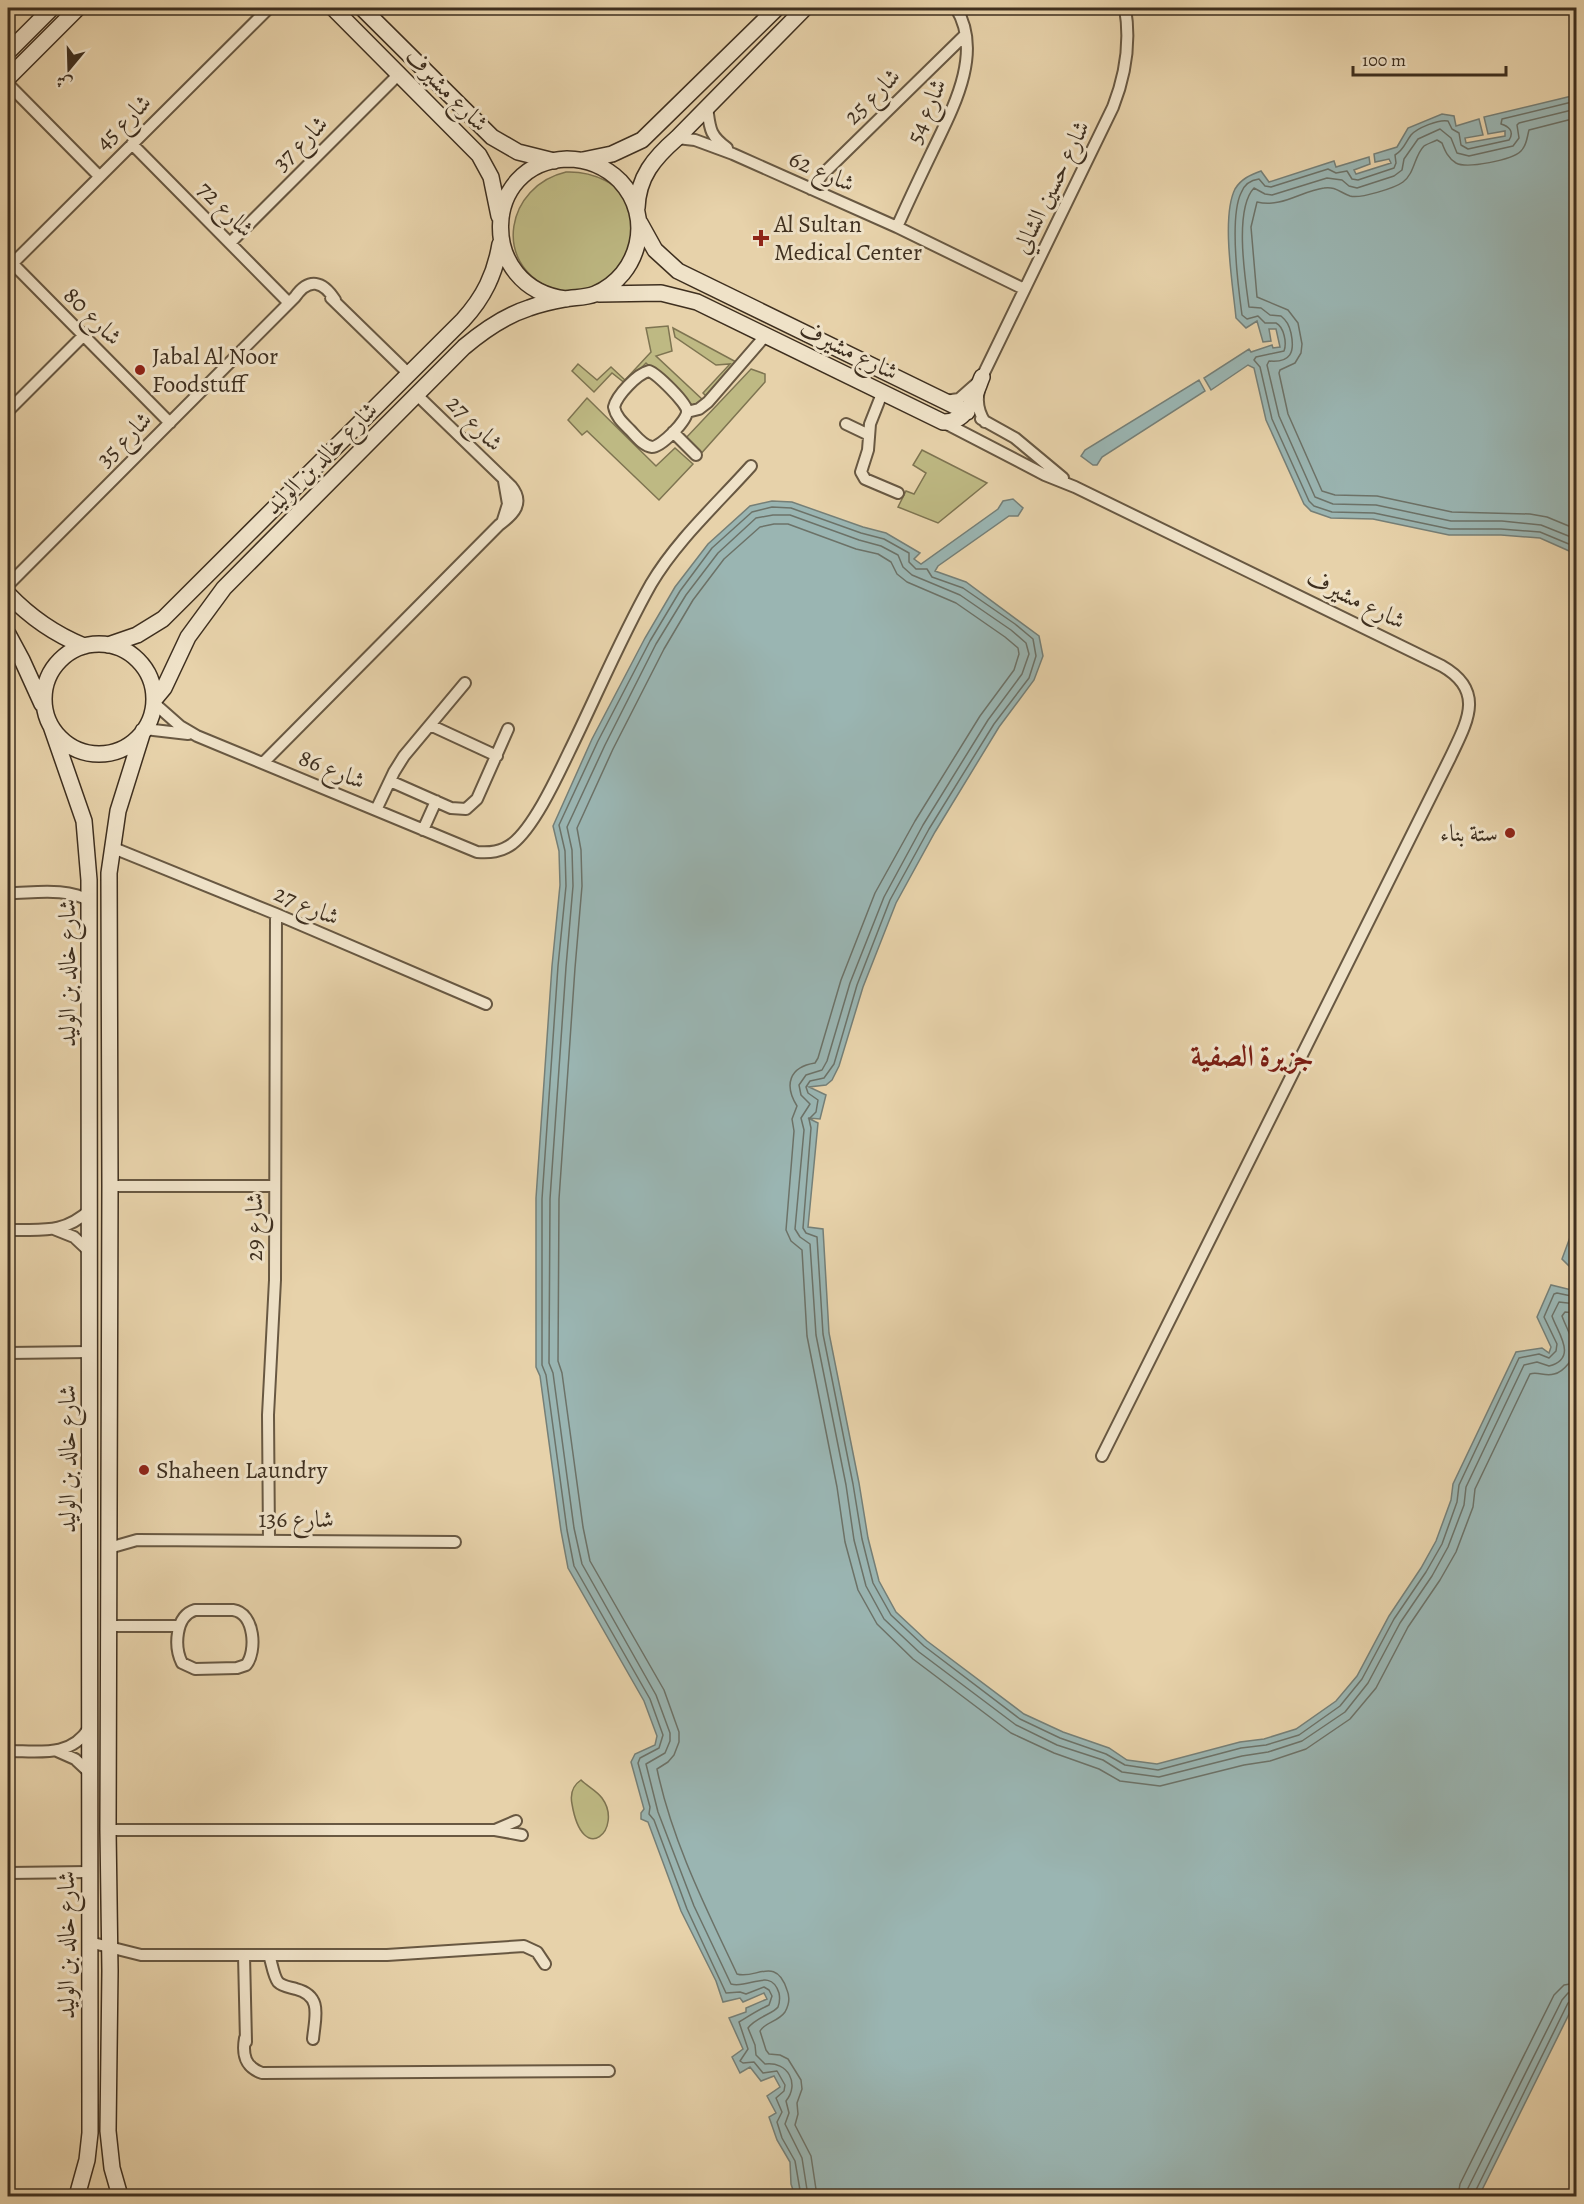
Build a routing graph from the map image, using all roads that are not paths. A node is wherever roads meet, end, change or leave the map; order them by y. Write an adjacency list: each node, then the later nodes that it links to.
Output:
1 (52, 8): 11 (main road)
2 (78, 8): 13 (main road)
3 (269, 8): 17 (street, شارع 45)
4 (333, 8): 12 (main road, شارع مشيرف)
5 (362, 8): 20 (main road, شارع مشيرف)
6 (777, 8): 19 (main road)
7 (805, 8): 15 (main road)
8 (956, 8): 10 (street, شارع 54)
9 (1125, 8): 29 (street, شارع حسين الشالي)
10 (965, 34): 22 (street, شارع 25); 25 (street, شارع 54)
11 (8, 52)
12 (399, 74): 24 (main road, شارع مشيرف); 27 (street, شارع 37)
13 (8, 78)
14 (8, 84): 21 (street)
15 (707, 107): 16 (main road); 18 (street, شارع 62)
16 (677, 138): 18 (street, شارع 62); 23 (main road)
17 (132, 144): 21 (street, شارع 45); 27 (street, شارع 72)
18 (734, 154): 22 (street, شارع 62)
19 (579, 160): 20 (main road); 23 (main road)
20 (554, 161): 24 (main road)
21 (99, 176): 28 (street, شارع 45)
22 (811, 189): 25 (street, شارع 62)
23 (639, 217): 30 (main road); 39 (main road, شارع مشيرف)
24 (500, 221): 26 (main road)
25 (897, 227): 29 (street, شارع 62)
26 (501, 241): 31 (main road); 35 (main road, شارع خالد بن الوليد)
27 (230, 243): 32 (street, شارع 72)
28 (10, 266): 34 (street, شارع 80)
29 (1024, 289): 36 (street, شارع حسين الشالي)
30 (593, 295): 31 (main road); 33 (main road, شارع مشيرف)
31 (566, 298): 38 (main road, شارع خالد بن الوليد)
32 (292, 300): 35 (street); 45 (street, شارع 35)
33 (766, 334): 37 (main road, شارع مشيرف); 42 (street)
34 (83, 336): 40 (street); 45 (street, شارع 80)
35 (409, 375): 56 (main road, شارع خالد بن الوليد)
36 (982, 377): 39 (street, شارع حسين الشالي); 41 (main road); 44 (street, شارع حسين الشالي)
37 (883, 392): 43 (main road, شارع مشيرف); 48 (street)
38 (417, 395): 59 (main road, شارع خالد بن الوليد); 66 (street, شارع 27)
39 (945, 401): 41 (main road, شارع مشيرف)
40 (9, 408)
41 (967, 411): 43 (main road); 44 (street, شارع مشيرف)
42 (687, 412): 47 (street); 47 (street)
43 (943, 422): 51 (street, شارع مشيرف)
44 (985, 422): 51 (street, شارع مشيرف)
45 (170, 423): 53 (street, شارع 35)
46 (846, 424): 48 (street)
47 (673, 432): 49 (street)
48 (869, 435): 52 (street)
49 (696, 456)
50 (751, 466): 70 (street, شارع 86)
51 (1075, 487): 86 (street, شارع مشيرف)
52 (898, 493)
53 (8, 585)
54 (8, 594): 57 (main road)
55 (8, 634): 60 (main road)
56 (108, 645): 57 (main road); 59 (main road)
57 (84, 646): 60 (main road)
58 (465, 683): 61 (street)
59 (154, 702): 63 (main road); 64 (street, شارع 86)
60 (49, 721): 63 (main road); 72 (main road, شارع خالد بن الوليد)
61 (430, 725): 65 (street); 67 (street)
62 (508, 729): 65 (street)
63 (144, 730): 64 (street, شارع 86); 71 (main road, شارع خالد بن الوليد)
64 (197, 736): 66 (street, شارع 86)
65 (497, 756): 68 (street)
66 (263, 763): 69 (street, شارع 86)
67 (390, 781): 68 (street); 69 (street)
68 (436, 801): 70 (street)
69 (376, 810): 70 (street, شارع 86)
70 (423, 830)
71 (111, 847): 76 (street, شارع 27); 78 (main road, شارع خالد بن الوليد)
72 (89, 880): 74 (street); 75 (main road, شارع خالد بن الوليد)
73 (8, 893): 74 (street)
74 (67, 893): 75 (street)
75 (90, 901): 80 (main road, شارع خالد بن الوليد)
76 (276, 914): 77 (street, شارع 27); 79 (street, شارع 29)
77 (486, 1004)
78 (110, 1186): 79 (street); 88 (main road, شارع خالد بن الوليد)
79 (275, 1186): 93 (street, شارع 29)
80 (90, 1210): 81 (street); 83 (main road, شارع خالد بن الوليد)
81 (54, 1229): 82 (street); 83 (street)
82 (8, 1230)
83 (90, 1252): 84 (main road, شارع خالد بن الوليد)
84 (90, 1352): 85 (street); 87 (main road, شارع خالد بن الوليد)
85 (8, 1353)
86 (1102, 1456)
87 (89, 1471): 88 (main road); 89 (main road, شارع خالد بن الوليد)
88 (109, 1471): 90 (main road, شارع خالد بن الوليد)
89 (89, 1498): 90 (main road); 98 (main road, شارع خالد بن الوليد)
90 (109, 1500): 91 (main road, شارع خالد بن الوليد)
91 (109, 1530): 92 (street, شارع 136); 95 (main road, شارع خالد بن الوليد)
92 (137, 1539): 93 (street, شارع 136); 95 (street, شارع 136)
93 (269, 1540): 94 (street, شارع 136)
94 (455, 1542)
95 (109, 1548): 96 (main road, شارع خالد بن الوليد)
96 (109, 1626): 97 (street); 103 (main road, شارع خالد بن الوليد)
97 (179, 1626): 97 (street)
98 (89, 1728): 100 (street); 101 (main road, شارع خالد بن الوليد)
99 (8, 1751): 100 (street)
100 (57, 1751): 101 (street)
101 (89, 1772): 106 (main road, شارع خالد بن الوليد)
102 (516, 1821): 104 (street)
103 (108, 1830): 104 (street); 109 (main road, شارع خالد بن الوليد)
104 (495, 1830): 105 (street)
105 (522, 1835)
106 (89, 1872): 107 (street); 108 (main road, شارع خالد بن الوليد)
107 (8, 1873)
108 (89, 1942): 109 (street); 115 (main road, شارع خالد بن الوليد)
109 (110, 1946): 110 (street); 116 (main road, شارع خالد بن الوليد)
110 (244, 1955): 111 (street); 114 (street)
111 (269, 1955): 112 (street); 113 (street)
112 (545, 1964)
113 (313, 2039)
114 (609, 2071)
115 (77, 2196)
116 (120, 2196)

